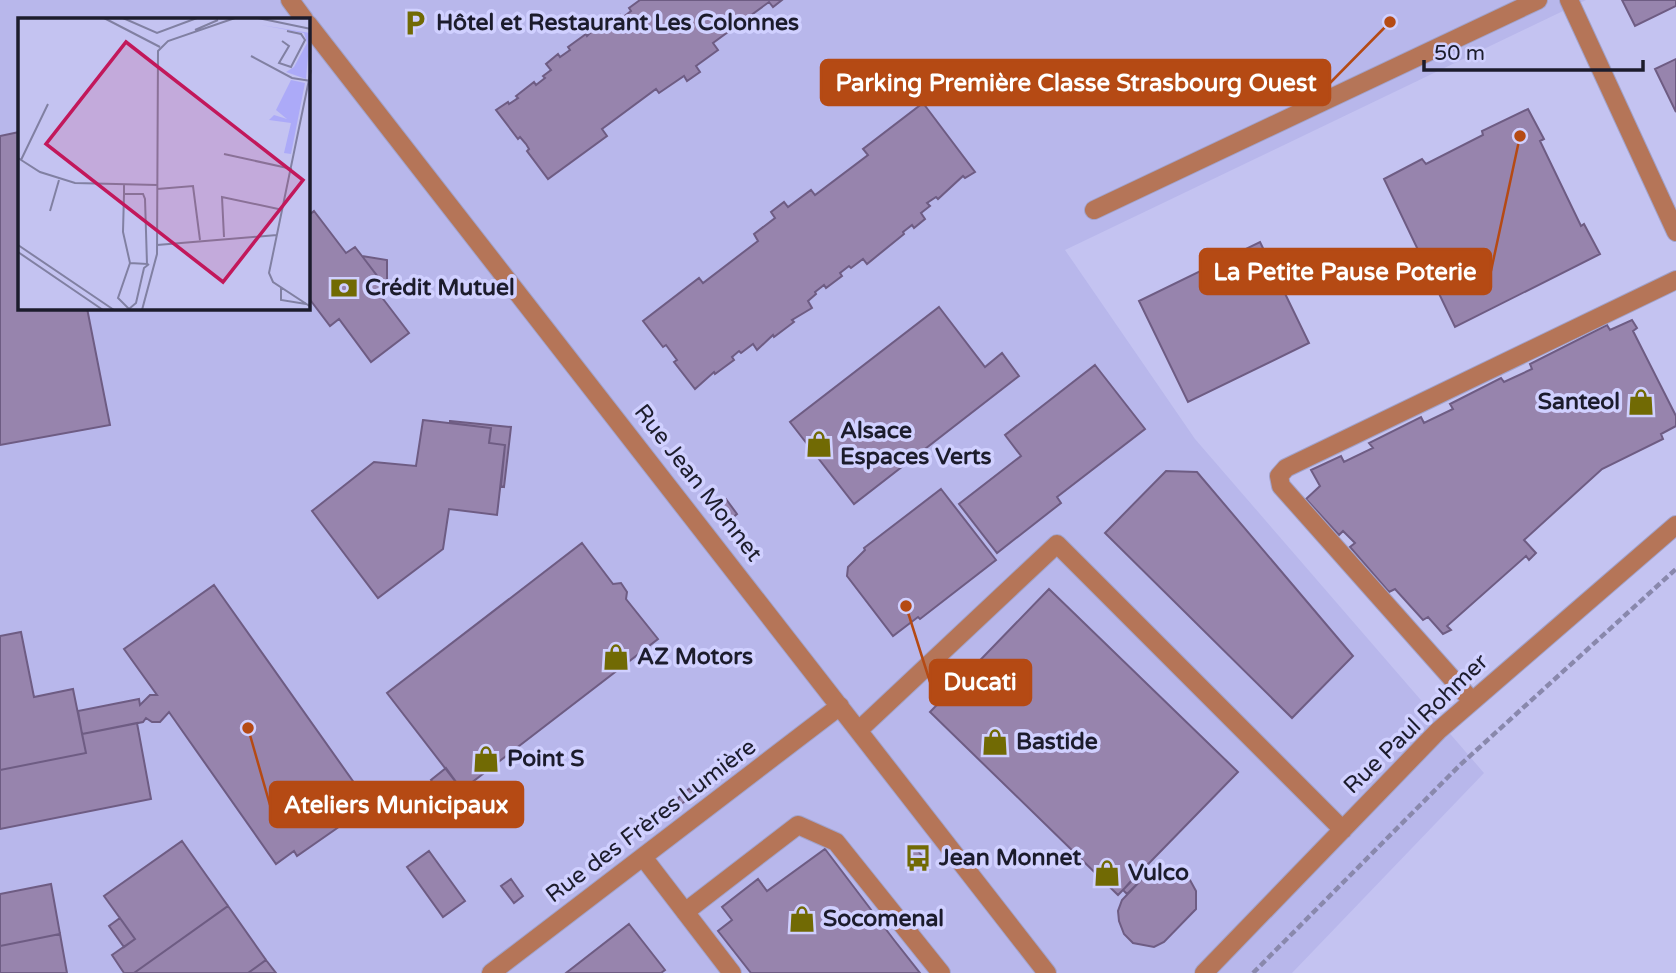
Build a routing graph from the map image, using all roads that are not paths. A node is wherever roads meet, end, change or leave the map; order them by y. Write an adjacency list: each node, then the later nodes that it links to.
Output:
1 (290, 0): 4 (street)
2 (1538, 0): 6 (street)
3 (1569, 0): 7 (street)
4 (303, 18)
5 (310, 27): 11 (street, Rue Jean Monnet)
6 (1094, 210)
7 (1676, 232)
8 (1676, 280): 10 (street)
9 (1676, 525): 10 (street, Rue Paul Rohmer)
10 (1472, 701): 13 (street, Rue Paul Rohmer)
11 (840, 706): 12 (street, Rue Jean Monnet); 14 (street, Rue des Frères Lumière)
12 (859, 730): 13 (street); 19 (street, Rue Jean Monnet)
13 (1343, 830): 20 (street, Rue Paul Rohmer)
14 (643, 857): 15 (street); 16 (street, Rue des Frères Lumière)
15 (685, 912): 17 (street); 18 (street)
16 (491, 973)
17 (732, 973)
18 (941, 973)
19 (1047, 973)
20 (1204, 973)

